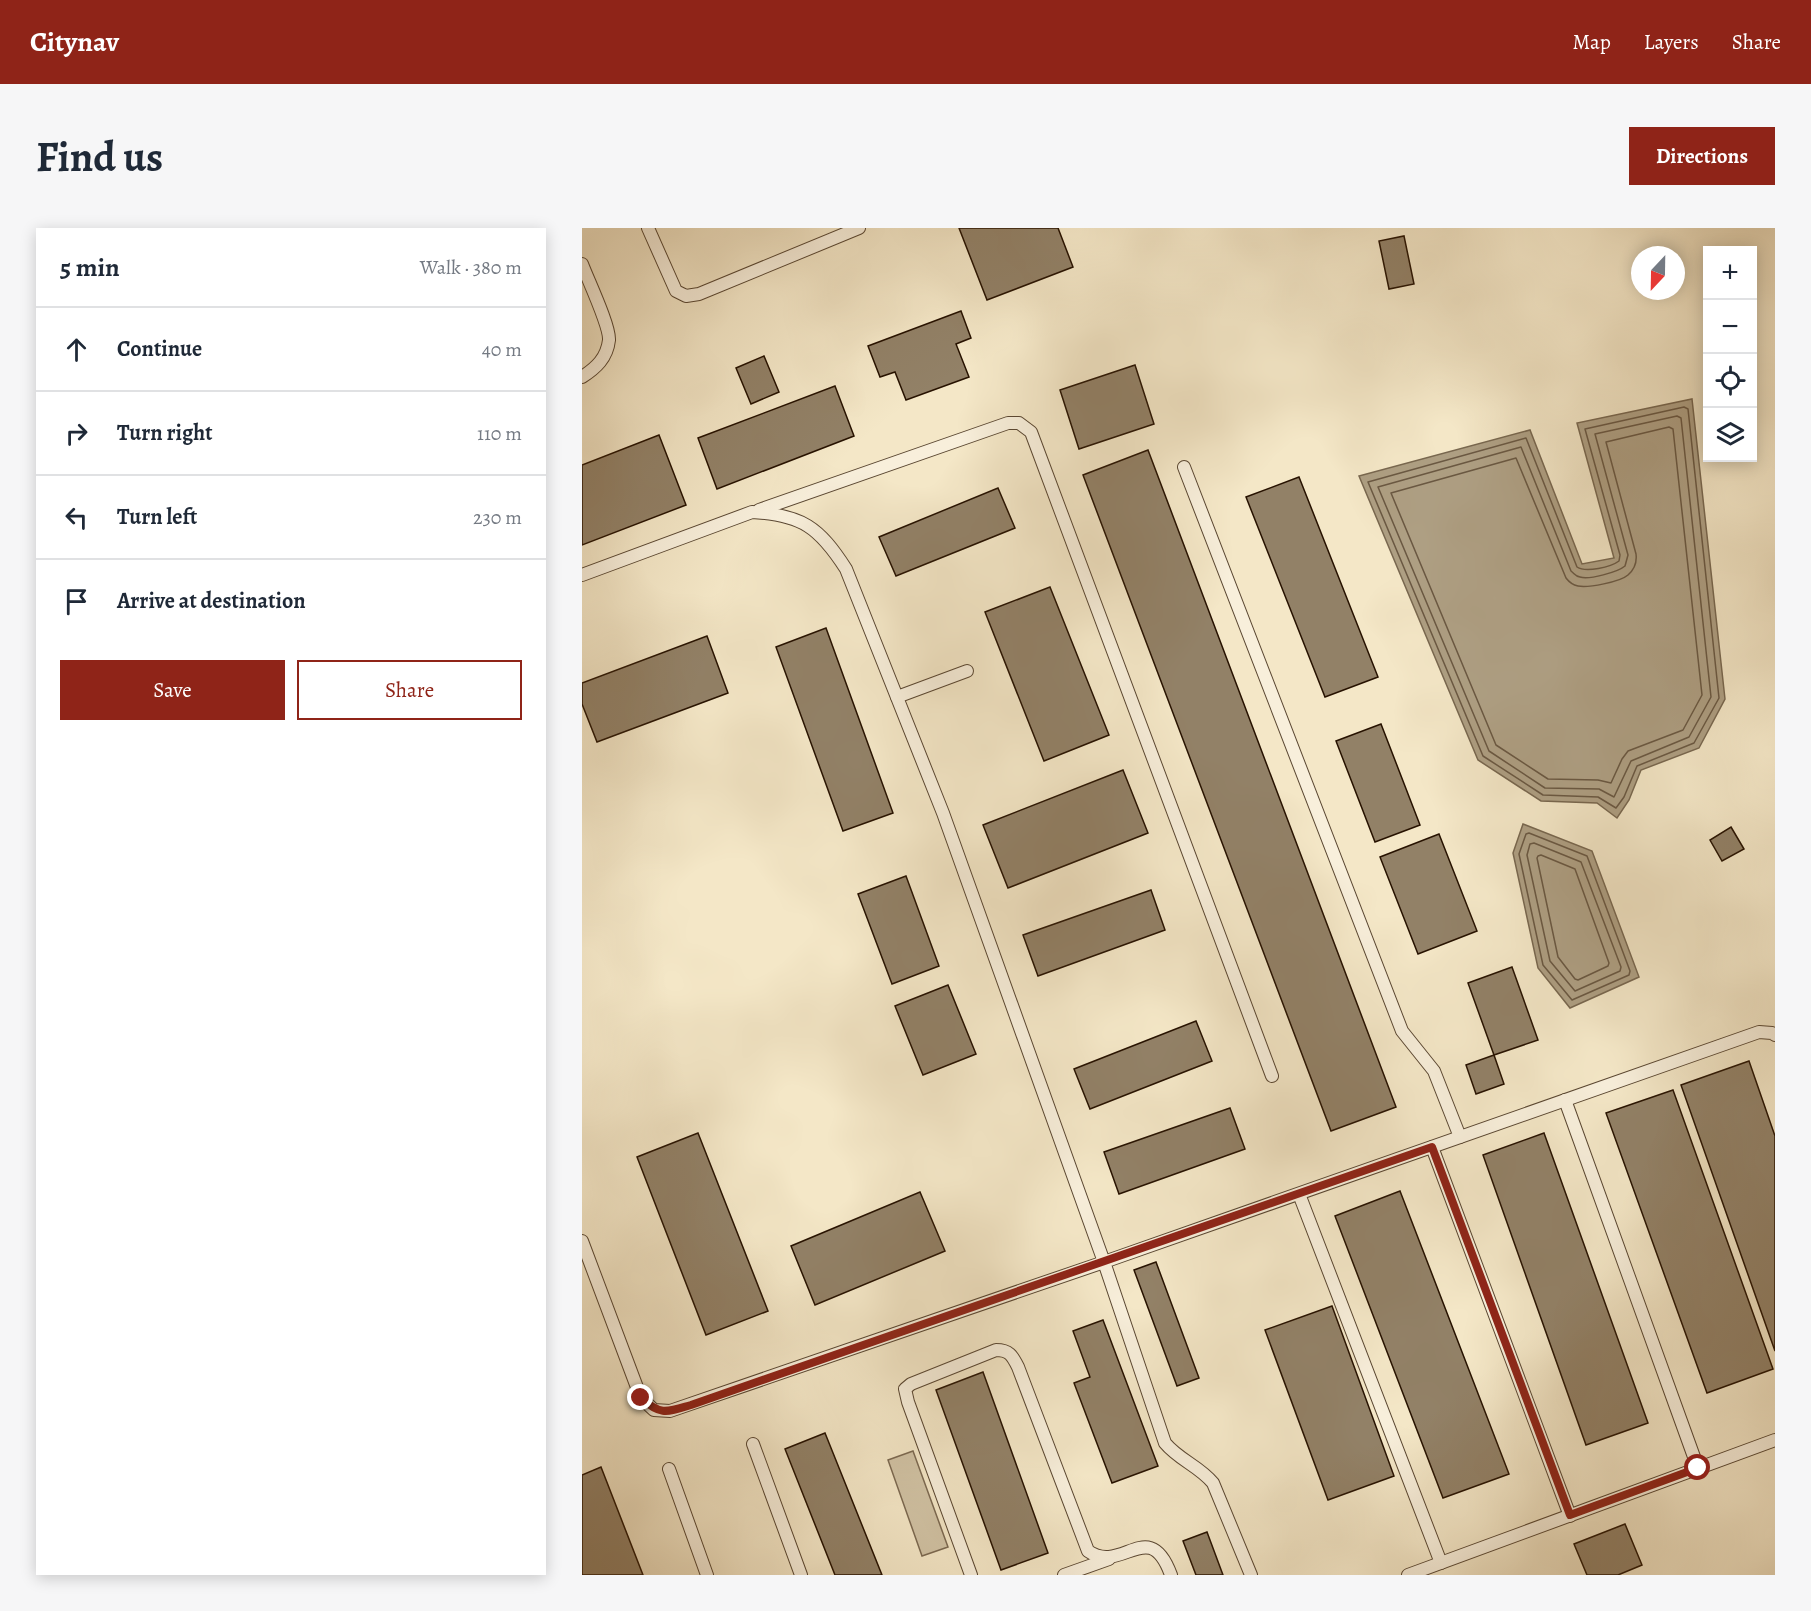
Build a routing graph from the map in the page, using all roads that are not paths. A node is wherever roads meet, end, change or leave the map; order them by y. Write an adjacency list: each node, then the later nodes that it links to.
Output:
1 (648, 228): 2 (lane)
2 (859, 228)
3 (582, 264): 4 (lane)
4 (582, 377)
5 (1184, 467): 13 (lane)
6 (752, 512): 7 (lane); 9 (lane); 11 (lane)
7 (582, 575)
8 (967, 671): 9 (lane)
9 (897, 696): 17 (lane)
10 (1775, 1035): 12 (lane)
11 (1272, 1076)
12 (1565, 1100): 13 (lane); 20 (lane)
13 (1460, 1137): 14 (lane)
14 (1432, 1147): 15 (lane); 22 (lane)
15 (1299, 1194): 17 (lane); 24 (lane)
16 (582, 1241): 17 (lane)
17 (1104, 1263): 30 (lane)
18 (1775, 1440): 20 (lane)
19 (753, 1444): 26 (lane)
20 (1698, 1468): 22 (lane)
21 (669, 1469): 25 (lane)
22 (1570, 1515): 24 (lane)
23 (1110, 1558): 27 (lane); 28 (lane); 29 (lane)
24 (1441, 1563): 31 (lane)
25 (707, 1575)
26 (801, 1575)
27 (971, 1575)
28 (1064, 1575)
29 (1171, 1575)
30 (1251, 1575)
31 (1408, 1575)

